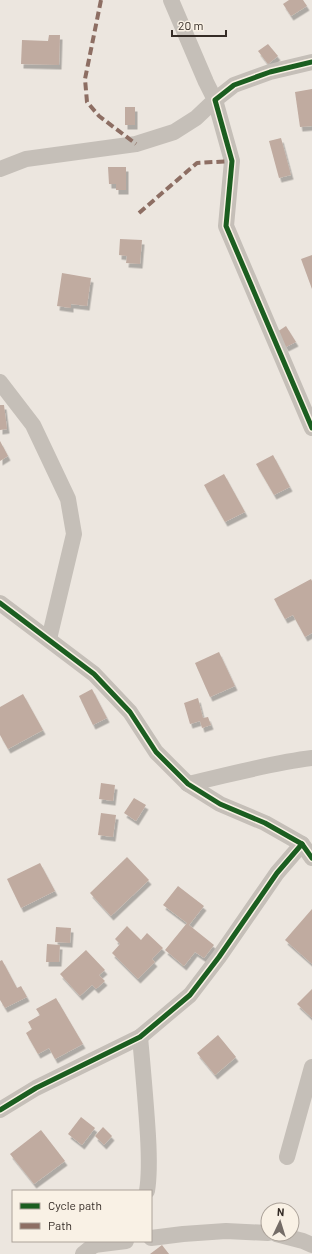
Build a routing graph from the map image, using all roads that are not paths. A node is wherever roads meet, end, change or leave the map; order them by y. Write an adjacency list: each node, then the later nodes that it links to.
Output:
1 (171, 0): 3 (street)
2 (312, 62): 3 (street)
3 (215, 100): 4 (street); 6 (street)
4 (0, 169)
5 (0, 382): 8 (street)
6 (312, 428)
7 (0, 604): 8 (street)
8 (49, 639): 10 (street)
9 (312, 758): 10 (street)
10 (188, 784): 11 (street)
11 (302, 844): 12 (street); 13 (street)
12 (312, 858)
13 (140, 1037): 15 (street); 17 (street)
14 (312, 1067): 16 (street)
15 (0, 1110)
16 (287, 1158)
17 (147, 1190)
18 (260, 1233): 19 (street)
19 (152, 1238)
20 (300, 1240): 22 (street)
21 (120, 1242): 23 (street)
22 (312, 1245)
23 (92, 1247)

